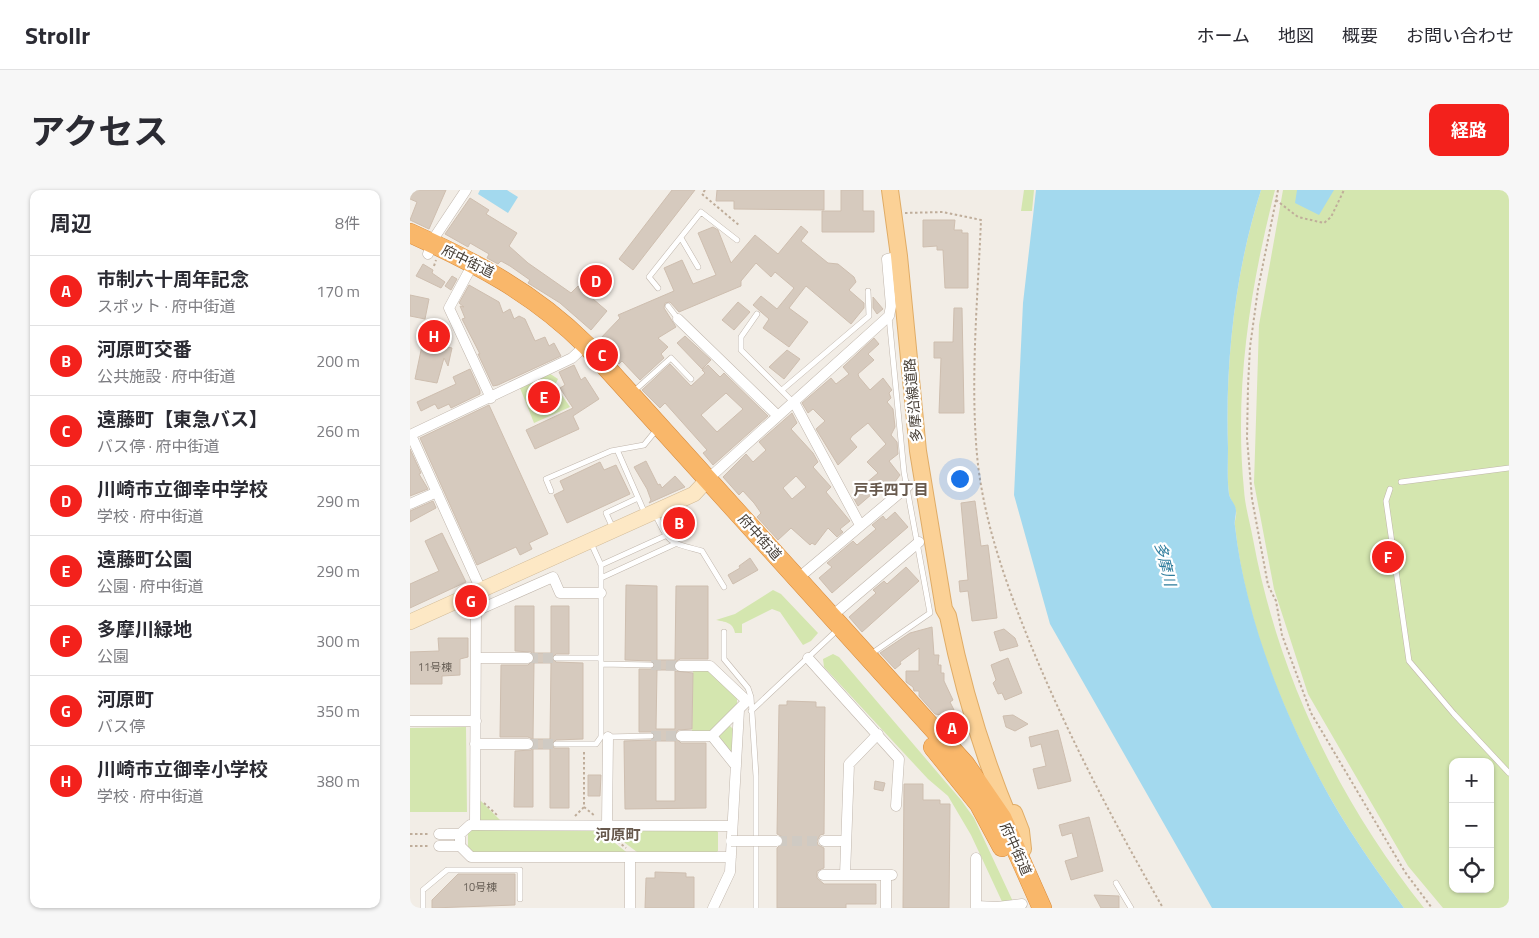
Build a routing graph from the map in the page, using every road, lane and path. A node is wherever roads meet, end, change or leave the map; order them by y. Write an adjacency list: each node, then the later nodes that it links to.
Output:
1 (466, 190): 13 (street)
2 (705, 190): 8 (path)
3 (890, 190): 14 (main road, 多摩沿線道路)
4 (1278, 190): 6 (path)
5 (1344, 190): 6 (path)
6 (1276, 200): 120 (path)
7 (904, 213): 119 (path)
8 (740, 226)
9 (410, 233): 13 (highway, 府中街道)
10 (681, 238): 11 (lane); 15 (lane); 17 (lane)
11 (737, 240)
12 (410, 246): 13 (highway, 府中街道)
13 (430, 248): 16 (highway, 府中街道); 25 (highway, 府中街道)
14 (899, 256): 22 (street); 57 (main road, 多摩沿線道路)
15 (698, 267)
16 (468, 272): 25 (highway, 府中街道); 29 (street)
17 (658, 288)
18 (868, 290): 21 (lane)
19 (668, 306): 23 (lane)
20 (757, 314): 27 (lane)
21 (869, 316): 24 (lane); 27 (lane)
22 (889, 316): 24 (street); 38 (lane)
23 (678, 319): 31 (street)
24 (880, 325): 30 (street)
25 (582, 349): 28 (highway, 府中街道); 29 (street); 32 (highway, 府中街道)
26 (691, 379): 28 (lane)
27 (782, 390): 30 (lane)
28 (631, 394): 36 (highway, 府中街道)
29 (491, 398): 33 (street)
30 (794, 402): 31 (street); 46 (street)
31 (778, 416): 36 (street)
32 (653, 434): 34 (lane); 36 (highway, 府中街道)
33 (410, 435): 41 (street)
34 (618, 452): 40 (lane); 42 (lane)
35 (1509, 468): 37 (lane)
36 (705, 482): 44 (street); 53 (highway, 府中街道)
37 (1401, 482)
38 (908, 486): 46 (street); 49 (lane)
39 (1390, 489): 84 (lane)
40 (552, 491)
41 (437, 492): 43 (street); 55 (street)
42 (638, 498): 44 (lane); 45 (lane)
43 (410, 504)
44 (648, 510): 47 (lane); 48 (street)
45 (611, 524)
46 (860, 525): 53 (street)
47 (665, 536): 50 (lane); 51 (lane)
48 (590, 541): 51 (lane); 55 (street)
49 (918, 542): 59 (street); 61 (lane)
50 (676, 544): 52 (lane); 54 (lane)
51 (601, 565): 52 (lane)
52 (601, 578): 56 (lane)
53 (794, 582): 59 (highway, 府中街道)
54 (724, 587)
55 (481, 590): 58 (street)
56 (601, 593): 62 (street); 65 (lane)
57 (944, 609): 86 (main road, 多摩沿線道路); 86 (main road, 多摩沿線道路)
58 (410, 622)
59 (835, 625): 61 (highway, 府中街道); 66 (lane); 107 (highway, 府中街道)
60 (724, 632): 71 (lane)
61 (868, 657): 86 (highway, 府中街道)
62 (476, 658): 63 (street); 73 (street)
63 (528, 658)
64 (556, 658): 65 (lane)
65 (600, 658): 67 (lane)
66 (808, 658): 71 (lane); 74 (street)
67 (600, 664): 68 (lane); 78 (lane)
68 (651, 665)
69 (680, 666): 70 (street)
70 (738, 710): 77 (street); 83 (street)
71 (751, 711): 115 (lane)
72 (410, 721): 73 (street)
73 (476, 721): 79 (street)
74 (878, 734): 87 (street); 98 (street)
75 (651, 736): 78 (lane)
76 (681, 736): 77 (street)
77 (712, 736): 83 (street)
78 (604, 737): 82 (lane); 90 (street)
79 (476, 744): 80 (street); 85 (street)
80 (528, 744)
81 (556, 744): 82 (lane)
82 (584, 744): 90 (path)
83 (736, 766): 91 (street)
84 (1509, 773)
85 (475, 794): 88 (street); 89 (path)
86 (999, 804): 107 (highway, 府中街道); 107 (main road)
87 (896, 806)
88 (475, 825): 89 (street); 94 (street)
89 (508, 825): 90 (street)
90 (602, 825): 91 (street); 102 (path)
91 (731, 826): 95 (street)
92 (410, 834): 93 (path)
93 (439, 834): 94 (street)
94 (460, 834): 101 (street)
95 (731, 841): 96 (street, bridge); 103 (street)
96 (777, 841)
97 (824, 841): 98 (street)
98 (846, 841): 106 (street)
99 (410, 846): 100 (path)
100 (439, 846): 101 (street)
101 (460, 846): 102 (street)
102 (634, 857): 103 (street); 113 (street)
103 (731, 857): 114 (street)
104 (976, 858): 111 (street)
105 (822, 874): 106 (street)
106 (846, 874): 116 (street)
107 (1023, 876): 110 (highway, 府中街道); 117 (highway, 府中街道)
108 (1116, 883): 118 (lane)
109 (520, 899): 112 (lane)
110 (1027, 906): 111 (street)
111 (976, 907)
112 (423, 908)
113 (630, 908)
114 (713, 908)
115 (756, 908)
116 (886, 908)
117 (1042, 908)
118 (1131, 908)
119 (1163, 908)
120 (1432, 908)

